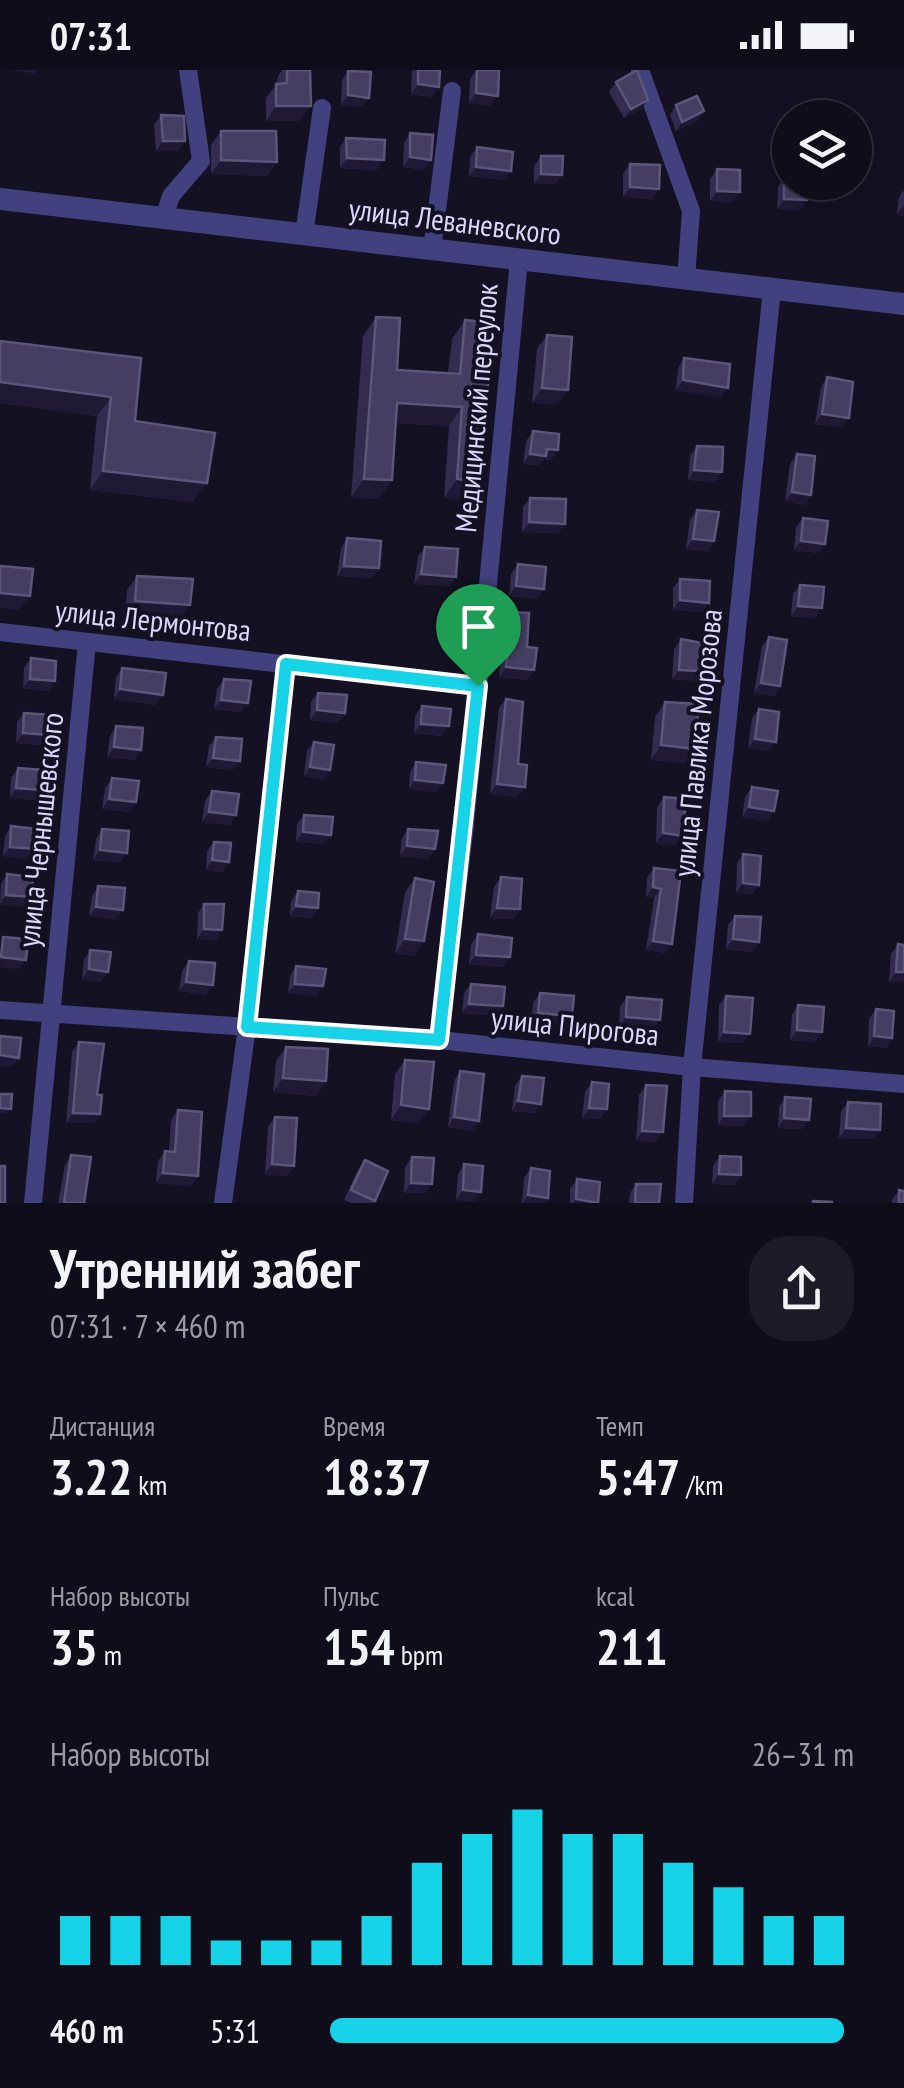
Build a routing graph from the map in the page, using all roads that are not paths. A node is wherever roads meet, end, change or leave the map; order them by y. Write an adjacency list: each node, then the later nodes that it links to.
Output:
1 (188, 70): 6 (street)
2 (640, 70): 10 (street)
3 (452, 91): 8 (street)
4 (322, 108): 7 (street)
5 (0, 199): 6 (street, улица Леваневского)
6 (164, 218): 7 (street, улица Леваневского)
7 (304, 235): 8 (street, улица Леваневского)
8 (432, 250): 9 (street, улица Леваневского)
9 (518, 260): 10 (street, улица Леваневского); 16 (street, Медицинский переулок)
10 (686, 279): 11 (street, улица Леваневского)
11 (772, 289): 12 (street, улица Леваневского); 21 (street, улица Павлика Морозова)
12 (904, 304)
13 (0, 632): 14 (street, улица Лермонтова)
14 (87, 642): 15 (street, улица Лермонтова); 18 (street, улица Чернышевского)
15 (286, 664): 16 (street, улица Лермонтова); 19 (street)
16 (478, 686): 20 (street, Медицинский переулок)
17 (0, 1010): 18 (street, улица Пирогова)
18 (50, 1014): 19 (street, улица Пирогова); 23 (street, улица Чернышевского)
19 (247, 1027): 20 (street, улица Пирогова); 24 (street)
20 (439, 1040): 21 (street, улица Пирогова)
21 (692, 1067): 22 (street, улица Пирогова); 25 (street, улица Павлика Морозова)
22 (904, 1084)
23 (33, 1203)
24 (222, 1203)
25 (684, 1203)

